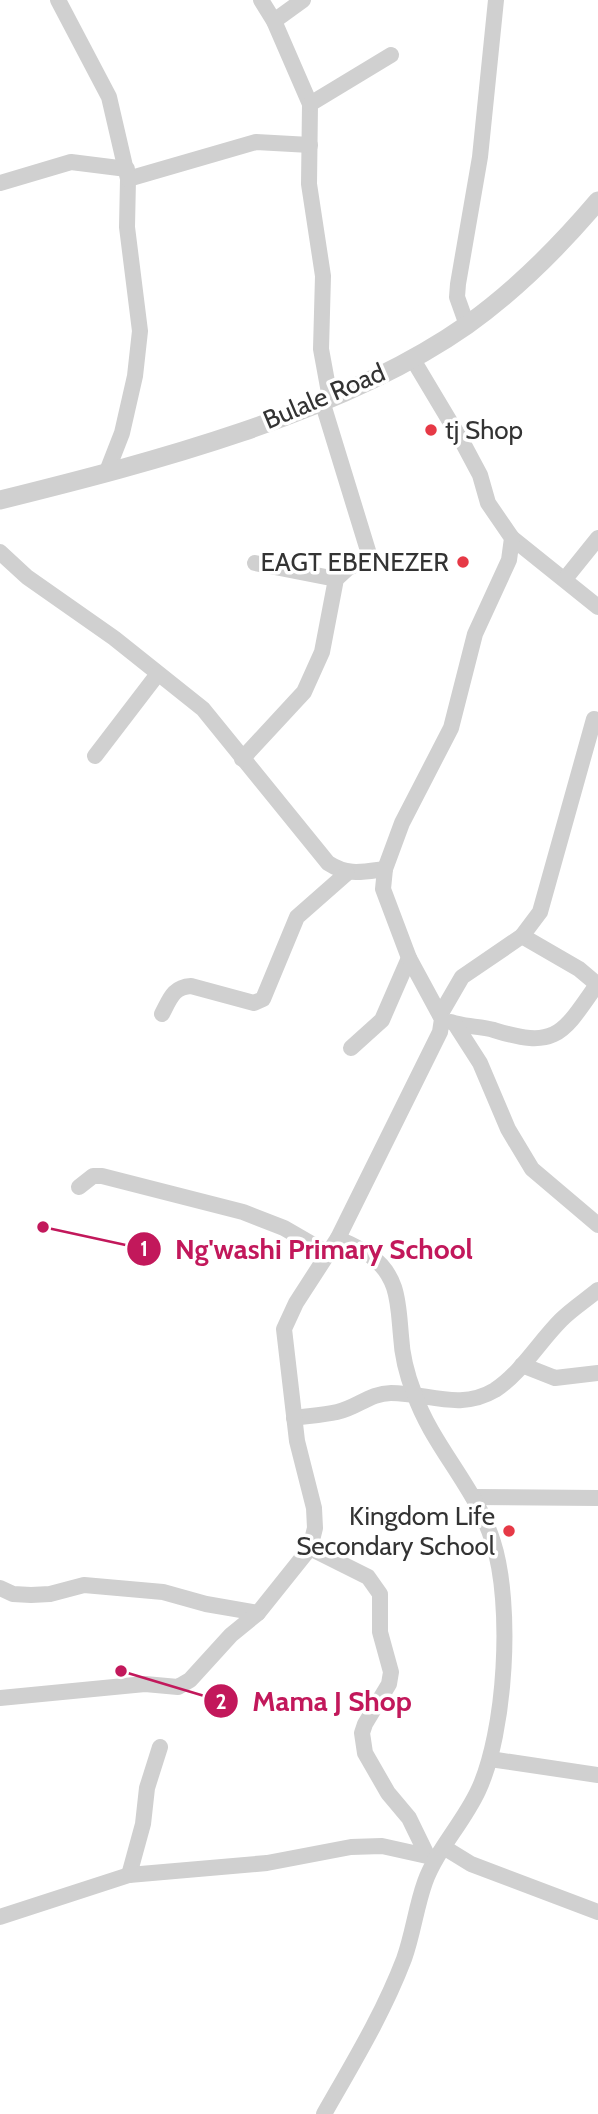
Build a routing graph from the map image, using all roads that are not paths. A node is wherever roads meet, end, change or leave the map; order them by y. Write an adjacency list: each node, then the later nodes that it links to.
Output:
1 (58, 0): 9 (street)
2 (261, 0): 5 (street)
3 (303, 0): 5 (street)
4 (496, 0): 12 (street)
5 (274, 21): 7 (street)
6 (391, 55): 7 (street)
7 (310, 104): 8 (street)
8 (310, 145): 9 (street); 14 (street)
9 (127, 174): 10 (street); 15 (street)
10 (0, 183)
11 (598, 201): 12 (street, Bulale Road)
12 (467, 325): 13 (street, Bulale Road)
13 (412, 358): 14 (street, Bulale Road); 17 (street)
14 (326, 400): 15 (street, Bulale Road); 21 (street)
15 (106, 474): 16 (street, Bulale Road)
16 (0, 500)
17 (512, 538): 22 (street); 28 (street)
18 (598, 538): 22 (street)
19 (0, 552): 24 (street)
20 (255, 562): 21 (street)
21 (336, 579): 27 (street)
22 (565, 579): 23 (street)
23 (598, 607)
24 (157, 675): 26 (street); 27 (street)
25 (594, 719): 30 (street)
26 (95, 756)
27 (243, 759): 29 (street)
28 (384, 869): 29 (street); 31 (street)
29 (347, 873): 33 (street)
30 (522, 936): 32 (street); 34 (street)
31 (409, 958): 34 (street); 35 (street)
32 (598, 983): 34 (street)
33 (162, 1014)
34 (446, 1019): 37 (street); 38 (street)
35 (351, 1048)
36 (79, 1187): 39 (street)
37 (598, 1224)
38 (338, 1238): 39 (street); 43 (street)
39 (329, 1254): 44 (street)
40 (598, 1290): 41 (street)
41 (522, 1365): 42 (street); 43 (street)
42 (598, 1373)
43 (414, 1394): 44 (street); 45 (street)
44 (294, 1418): 47 (street)
45 (473, 1497): 46 (street); 52 (street)
46 (598, 1499)
47 (310, 1548): 49 (street); 54 (street)
48 (0, 1588): 49 (street)
49 (258, 1612): 50 (street)
50 (2, 1703)
51 (160, 1747): 55 (street)
52 (491, 1759): 53 (street); 54 (street)
53 (598, 1775)
54 (436, 1854): 55 (street); 56 (street); 58 (street)
55 (129, 1875): 57 (street)
56 (598, 1912)
57 (0, 1917)
58 (324, 2114)

